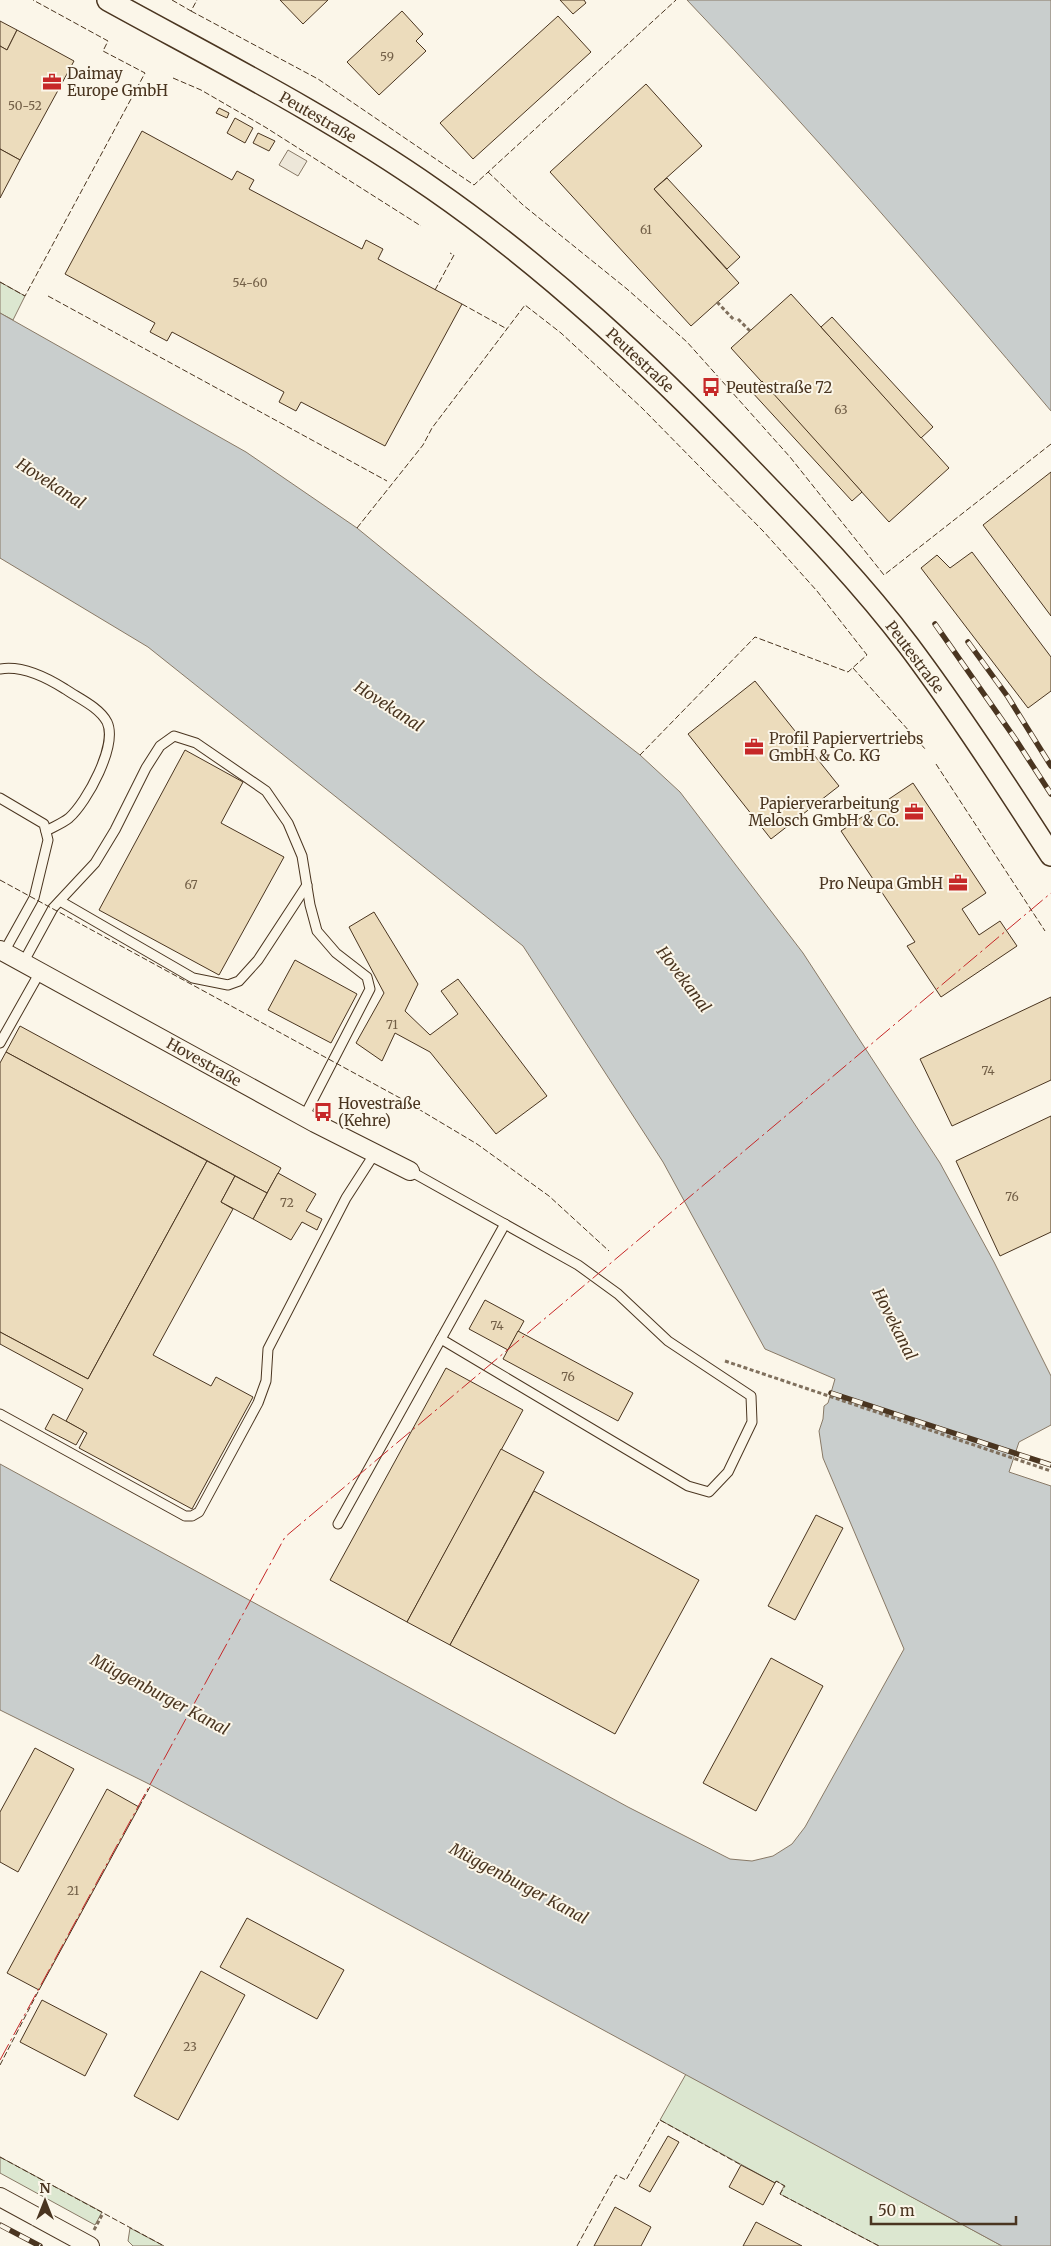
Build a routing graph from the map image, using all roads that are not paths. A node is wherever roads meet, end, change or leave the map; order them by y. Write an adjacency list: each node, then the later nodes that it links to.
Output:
1 (108, 0): 5 (street, Peutestraße)
2 (0, 669): 4 (lane)
3 (0, 798): 4 (lane)
4 (46, 831): 8 (lane)
5 (1051, 855)
6 (307, 885): 7 (lane); 7 (lane); 12 (lane)
7 (60, 901): 9 (lane)
8 (2, 951): 9 (street, Hovestraße)
9 (23, 963): 10 (street, Hovestraße)
10 (40, 972): 11 (lane); 12 (street, Hovestraße)
11 (0, 1043)
12 (304, 1117): 13 (street, Hovestraße)
13 (375, 1153): 14 (street, Hovestraße); 17 (lane)
14 (410, 1171): 15 (lane)
15 (506, 1224): 16 (lane); 16 (lane)
16 (441, 1340): 18 (lane)
17 (0, 1414)
18 (338, 1524)
19 (0, 2197): 20 (street)
20 (90, 2246)

